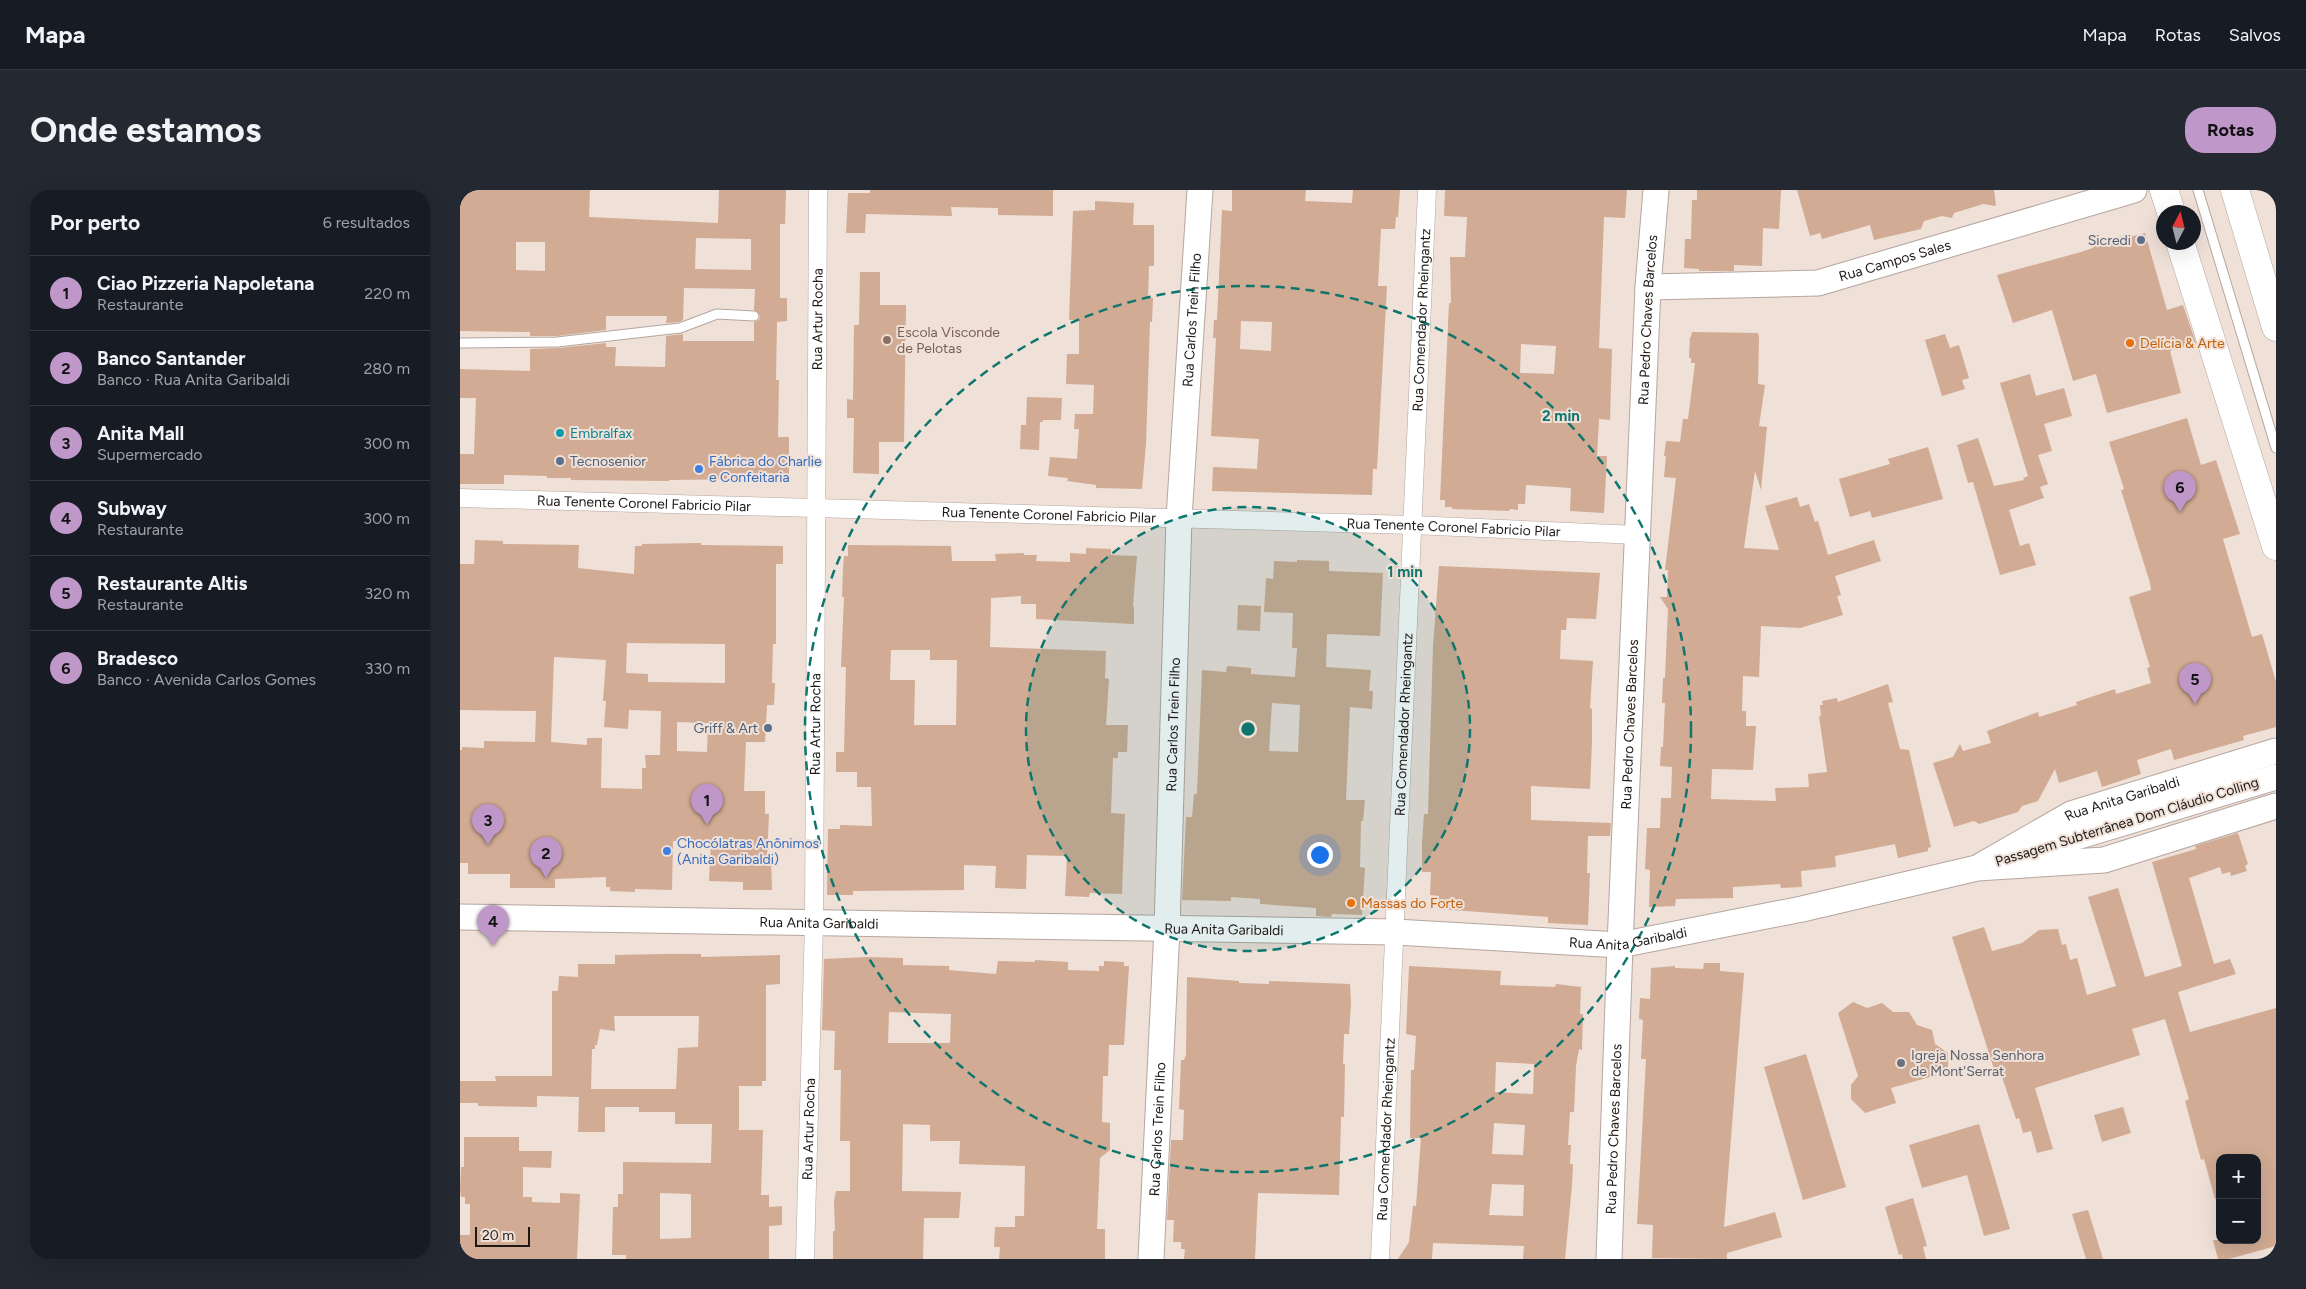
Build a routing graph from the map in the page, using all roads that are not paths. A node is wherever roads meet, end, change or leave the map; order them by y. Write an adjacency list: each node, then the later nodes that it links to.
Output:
1 (818, 190): 17 (street, Rua Artur Rocha)
2 (1200, 190): 18 (street, Rua Carlos Trein Filho)
3 (1428, 190): 19 (street, Rua Comendador Rheingantz)
4 (1656, 190): 11 (street, Rua Pedro Chaves Barcelos)
5 (2134, 190): 11 (street, Rua Campos Sales)
6 (2164, 190): 9 (main road)
7 (2198, 190): 15 (lane)
8 (2235, 190): 13 (main road)
9 (2169, 205)
10 (2183, 250): 21 (main road)
11 (1648, 287): 20 (street, Rua Pedro Chaves Barcelos)
12 (754, 316): 14 (lane)
13 (2276, 327)
14 (460, 343)
15 (2276, 448)
16 (460, 498): 17 (street, Rua Tenente Coronel Fabricio Pilar)
17 (816, 506): 18 (street, Rua Tenente Coronel Fabricio Pilar); 27 (street, Rua Artur Rocha)
18 (1179, 518): 19 (street, Rua Tenente Coronel Fabricio Pilar); 28 (street, Rua Carlos Trein Filho)
19 (1412, 525): 20 (street, Rua Tenente Coronel Fabricio Pilar); 29 (street, Rua Comendador Rheingantz)
20 (1637, 535): 30 (street, Rua Pedro Chaves Barcelos)
21 (2276, 546)
22 (2276, 751): 25 (street, Rua Anita Garibaldi)
23 (2276, 777): 25 (street, Passagem Subterrânea Dom Cláudio Colling)
24 (2276, 806): 25 (street, Rua Anita Garibaldi)
25 (1977, 868): 30 (street, Rua Anita Garibaldi)
26 (460, 917): 27 (street, Rua Anita Garibaldi)
27 (814, 923): 28 (street, Rua Anita Garibaldi); 31 (street, Rua Artur Rocha)
28 (1167, 928): 29 (street, Rua Anita Garibaldi); 32 (street, Rua Carlos Trein Filho)
29 (1394, 932): 30 (street, Rua Anita Garibaldi); 33 (street, Rua Comendador Rheingantz)
30 (1620, 945): 34 (street, Rua Pedro Chaves Barcelos)
31 (806, 1259)
32 (1151, 1259)
33 (1380, 1259)
34 (1609, 1259)

